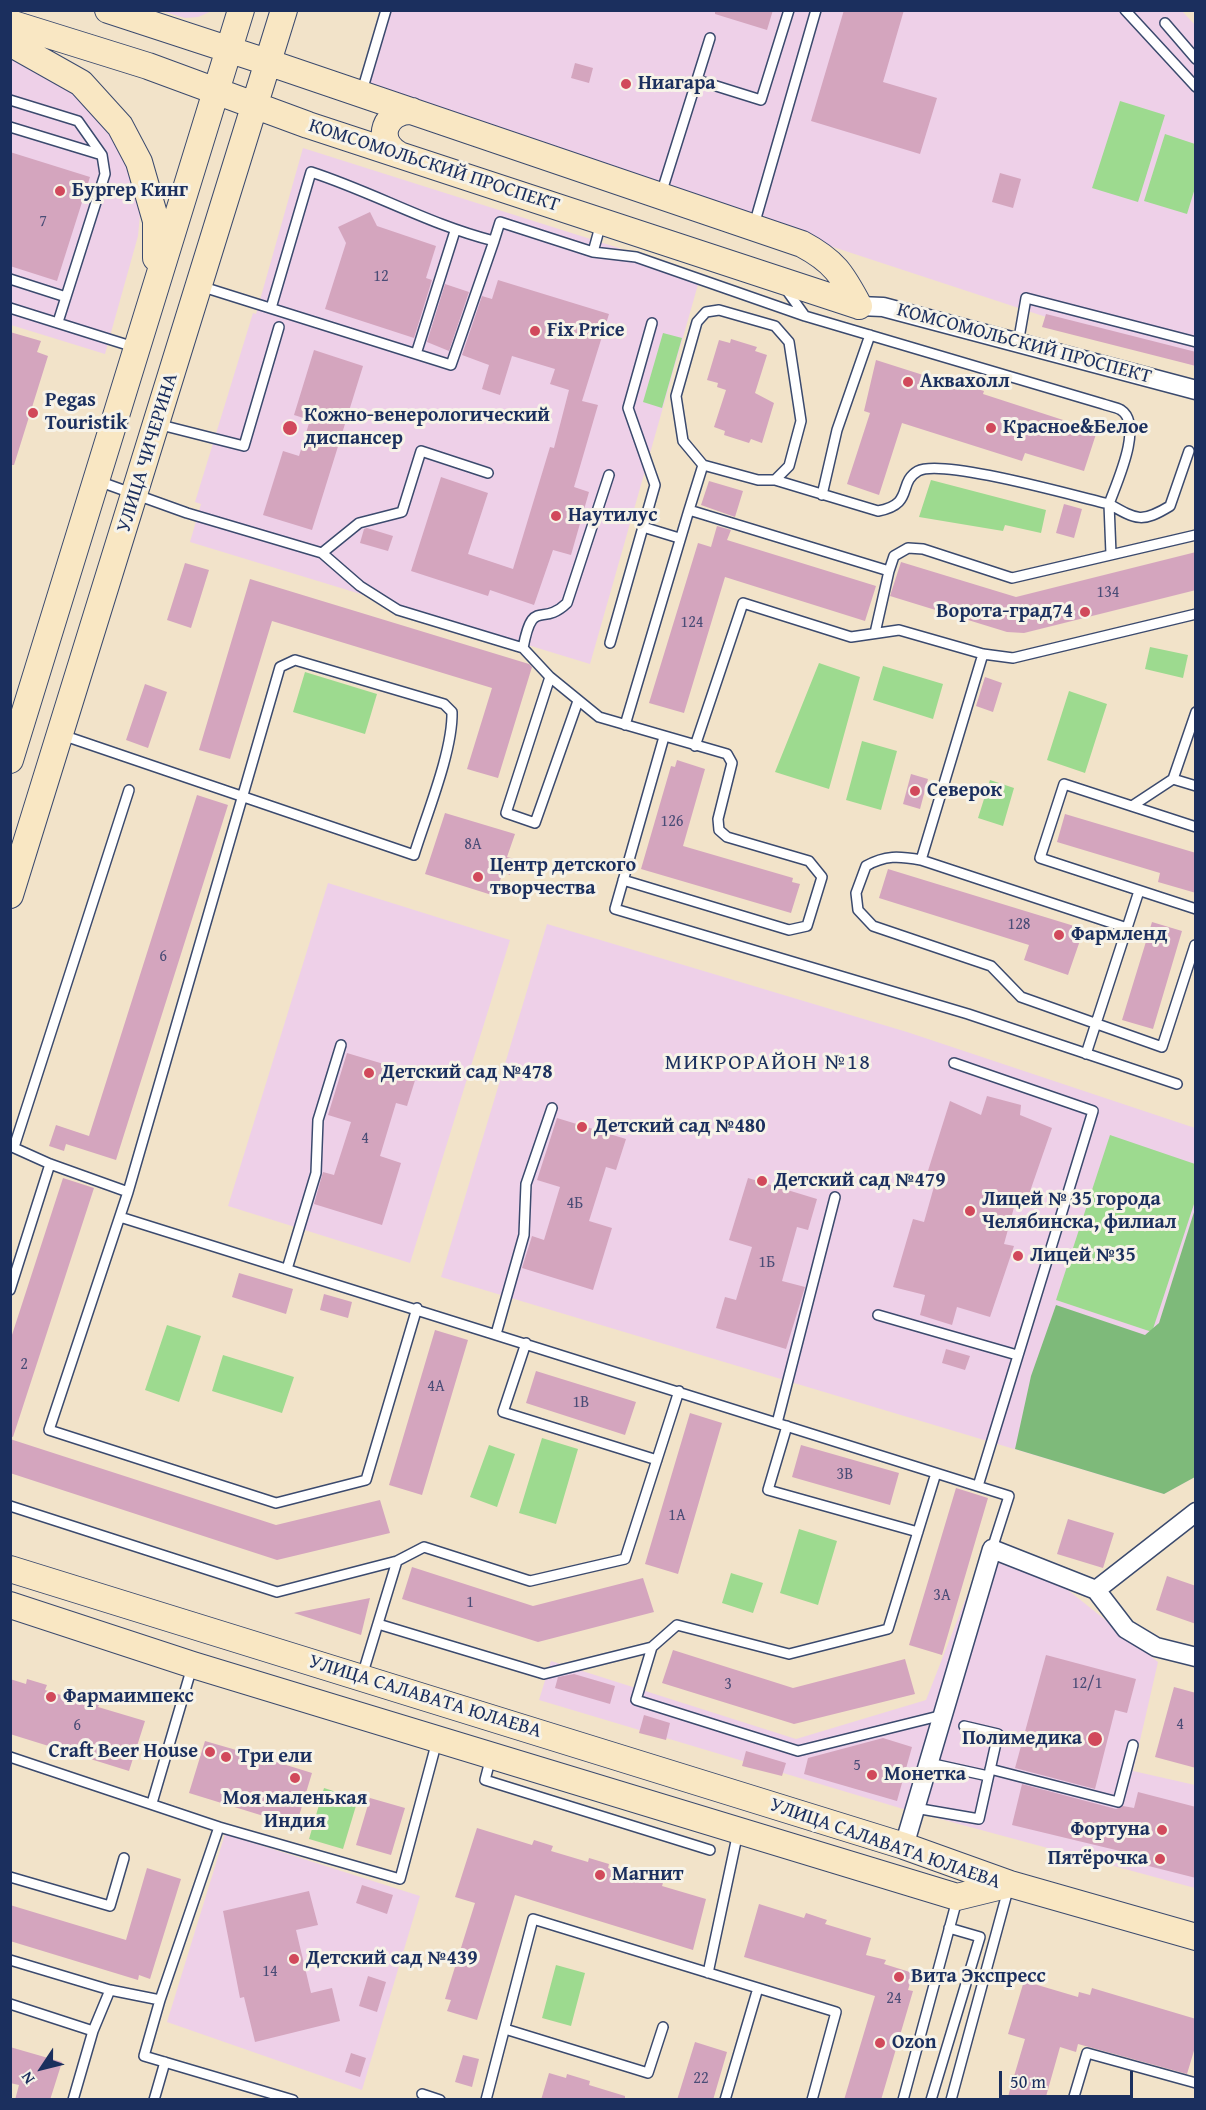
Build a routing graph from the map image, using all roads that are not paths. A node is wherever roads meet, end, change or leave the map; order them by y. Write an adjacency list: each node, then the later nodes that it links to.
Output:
1 (108, 10): 11 (street)
2 (241, 10): 11 (street, УЛИЦА ЧИЧЕРИНА)
3 (284, 10): 13 (street, УЛИЦА ЧИЧЕРИНА)
4 (386, 10): 17 (lane)
5 (789, 10): 14 (lane)
6 (816, 10): 26 (lane)
7 (1125, 10): 15 (lane)
8 (1165, 23): 12 (lane)
9 (710, 38): 14 (lane)
10 (12, 42): 16 (street, КОМСОМОЛЬСКИЙ ПРОСПЕКТ); 33 (street)
11 (228, 48): 13 (street); 16 (street, УЛИЦА ЧИЧЕРИНА)
12 (1196, 59)
13 (267, 62): 17 (street); 19 (street, УЛИЦА ЧИЧЕРИНА)
14 (697, 80): 24 (lane)
15 (1196, 87)
16 (214, 90): 19 (street, КОМСОМОЛЬСКИЙ ПРОСПЕКТ); 33 (street, УЛИЦА ЧИЧЕРИНА)
17 (361, 93): 20 (street)
18 (10, 100): 23 (lane)
19 (254, 104): 22 (street, КОМСОМОЛЬСКИЙ ПРОСПЕКТ); 34 (street, УЛИЦА ЧИЧЕРИНА)
20 (412, 111): 22 (street); 24 (street)
21 (10, 127): 23 (lane)
22 (398, 154): 25 (street, КОМСОМОЛЬСКИЙ ПРОСПЕКТ)
23 (102, 155): 35 (lane)
24 (661, 196): 26 (street)
25 (601, 221): 30 (lane); 32 (street, КОМСОМОЛЬСКИЙ ПРОСПЕКТ)
26 (753, 227): 29 (street)
27 (455, 231): 28 (lane); 38 (lane); 47 (lane)
28 (494, 241): 30 (lane); 47 (lane)
29 (802, 244): 32 (street); 36 (street)
30 (593, 252): 39 (lane)
31 (10, 279): 35 (lane)
32 (785, 281): 36 (street, КОМСОМОЛЬСКИЙ ПРОСПЕКТ); 39 (lane)
33 (157, 284): 46 (street, УЛИЦА ЧИЧЕРИНА)
34 (199, 285): 38 (lane); 49 (street, УЛИЦА ЧИЧЕРИНА)
35 (66, 297): 40 (lane)
36 (859, 306): 45 (street, КОМСОМОЛЬСКИЙ ПРОСПЕКТ)
37 (10, 308): 40 (lane)
38 (271, 308): 47 (lane)
39 (805, 316): 43 (lane)
40 (58, 322): 46 (lane)
41 (652, 323): 60 (lane)
42 (279, 327): 49 (lane)
43 (870, 335): 57 (lane); 58 (lane)
44 (1196, 342): 45 (lane)
45 (1018, 344): 48 (street, КОМСОМОЛЬСКИЙ ПРОСПЕКТ)
46 (137, 348): 55 (street, УЛИЦА ЧИЧЕРИНА)
47 (417, 354)
48 (1192, 388)
49 (157, 424): 56 (street, УЛИЦА ЧИЧЕРИНА)
50 (1189, 451): 58 (lane)
51 (703, 465): 54 (lane); 54 (lane); 59 (lane)
52 (488, 473): 63 (lane)
53 (609, 475): 69 (lane)
54 (775, 480): 57 (lane)
55 (96, 481): 56 (lane); 78 (street, УЛИЦА ЧИЧЕРИНА)
56 (136, 493): 63 (lane); 75 (street, УЛИЦА ЧИЧЕРИНА)
57 (822, 495): 58 (lane)
58 (1109, 504): 64 (lane)
59 (689, 510): 62 (lane); 65 (lane)
60 (643, 527): 62 (lane); 68 (lane)
61 (1196, 535): 64 (lane)
62 (679, 538): 74 (lane)
63 (322, 553): 69 (lane)
64 (1111, 554): 65 (lane)
65 (890, 571): 67 (lane)
66 (1196, 614): 70 (lane)
67 (875, 633): 70 (lane); 77 (lane)
68 (610, 643)
69 (523, 648): 71 (lane)
70 (983, 654): 85 (lane)
71 (550, 677): 72 (lane); 72 (lane)
72 (578, 701): 74 (lane)
73 (1196, 712): 79 (lane)
74 (625, 725): 76 (lane)
75 (60, 734): 82 (lane); 88 (street, УЛИЦА ЧИЧЕРИНА)
76 (664, 737): 77 (lane); 86 (lane)
77 (695, 746): 86 (lane)
78 (10, 760)
79 (1173, 779): 80 (lane); 83 (lane)
80 (1196, 786)
81 (129, 790): 98 (lane)
82 (241, 797): 82 (lane); 100 (lane)
83 (1132, 806): 84 (lane); 87 (lane)
84 (1196, 827)
85 (921, 860): 90 (lane); 92 (lane)
86 (623, 880): 94 (lane)
87 (1139, 891): 89 (lane); 90 (lane)
88 (10, 895)
89 (1196, 909)
90 (1127, 928): 92 (lane)
91 (1195, 945): 92 (lane)
92 (1096, 1025): 94 (lane)
93 (341, 1045): 103 (lane)
94 (1086, 1054): 96 (lane)
95 (954, 1063): 109 (lane)
96 (1177, 1084)
97 (552, 1107): 107 (lane)
98 (12, 1147): 99 (lane)
99 (50, 1164): 100 (lane); 104 (lane)
100 (128, 1192): 102 (lane)
101 (835, 1197): 111 (lane)
102 (120, 1217): 103 (lane); 105 (lane)
103 (287, 1269): 105 (lane)
104 (10, 1290)
105 (417, 1308): 107 (lane)
106 (878, 1315): 109 (lane)
107 (496, 1334): 108 (lane)
108 (526, 1343): 110 (lane); 112 (lane)
109 (1017, 1356): 114 (lane)
110 (679, 1392): 111 (lane); 112 (lane)
111 (782, 1424): 113 (lane); 117 (lane)
112 (657, 1460): 119 (lane)
113 (936, 1473): 114 (lane); 117 (lane)
114 (978, 1486): 118 (lane)
115 (10, 1506): 119 (lane)
116 (1196, 1512): 121 (street)
117 (918, 1532): 125 (lane)
118 (992, 1549): 121 (street); 130 (street)
119 (397, 1561): 123 (lane)
120 (10, 1569): 124 (street, УЛИЦА САЛАВАТА ЮЛАЕВА)
121 (1096, 1590): 126 (street)
122 (10, 1605): 127 (street, УЛИЦА САЛАВАТА ЮЛАЕВА)
123 (378, 1624): 125 (lane); 128 (lane)
124 (205, 1629): 127 (street); 128 (street, УЛИЦА САЛАВАТА ЮЛАЕВА)
125 (652, 1647): 130 (lane)
126 (1196, 1657)
127 (193, 1665): 132 (street, УЛИЦА САЛАВАТА ЮЛАЕВА); 139 (lane)
128 (361, 1677): 129 (street, УЛИЦА САЛАВАТА ЮЛАЕВА)
129 (447, 1704): 132 (street); 138 (street, УЛИЦА САЛАВАТА ЮЛАЕВА)
130 (943, 1715): 136 (street)
131 (964, 1726): 137 (lane)
132 (438, 1738): 134 (street, УЛИЦА САЛАВАТА ЮЛАЕВА); 141 (lane)
133 (1133, 1745): 137 (lane)
134 (491, 1755): 142 (street, УЛИЦА САЛАВАТА ЮЛАЕВА); 144 (lane)
135 (10, 1757): 139 (lane)
136 (929, 1763): 137 (lane); 140 (street)
137 (989, 1772): 140 (lane)
138 (749, 1798): 142 (street); 143 (street, УЛИЦА САЛАВАТА ЮЛАЕВА)
139 (152, 1803): 141 (lane)
140 (915, 1808): 143 (street)
141 (219, 1827): 156 (lane)
142 (738, 1832): 147 (street, УЛИЦА САЛАВАТА ЮЛАЕВА); 153 (lane)
143 (904, 1846): 147 (street); 148 (street, УЛИЦА САЛАВАТА ЮЛАЕВА)
144 (710, 1850)
145 (123, 1858): 146 (lane)
146 (10, 1877)
147 (894, 1879): 149 (street, УЛИЦА САЛАВАТА ЮЛАЕВА)
148 (1010, 1884): 149 (street, УЛИЦА САЛАВАТА ЮЛАЕВА); 151 (street); 173 (lane)
149 (957, 1898): 150 (lane)
150 (949, 1928): 171 (lane); 172 (lane)
151 (1196, 1937)
152 (10, 1960): 155 (lane)
153 (708, 1972): 154 (lane); 159 (lane)
154 (758, 1988): 169 (lane); 170 (lane)
155 (110, 1990): 156 (lane); 160 (lane)
156 (159, 2000): 161 (lane)
157 (10, 2004): 160 (lane)
158 (663, 2027): 159 (lane)
159 (505, 2029): 168 (lane)
160 (93, 2031): 164 (lane)
161 (165, 2062): 165 (lane); 166 (lane)
162 (1196, 2083): 174 (lane)
163 (422, 2094): 167 (lane)
164 (73, 2100)
165 (154, 2100)
166 (293, 2100)
167 (440, 2100)
168 (486, 2100)
169 (725, 2100)
170 (812, 2100)
171 (903, 2100)
172 (931, 2100)
173 (951, 2100)
174 (1073, 2100)

